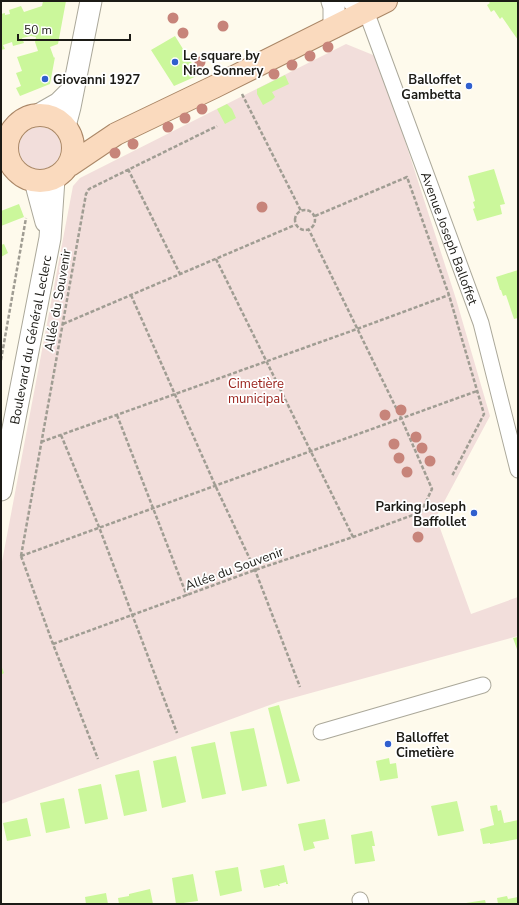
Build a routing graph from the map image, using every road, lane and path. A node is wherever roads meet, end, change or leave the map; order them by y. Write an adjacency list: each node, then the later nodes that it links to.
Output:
1 (90, 1): 6 (main road)
2 (332, 1): 5 (main road)
3 (386, 1): 4 (main road)
4 (360, 6): 5 (main road); 34 (street, Avenue Joseph Balloffet)
5 (334, 27): 11 (main road)
6 (73, 89): 8 (main road); 10 (main road)
7 (241, 91): 15 (path)
8 (38, 115): 10 (main road); 12 (main road)
9 (217, 126): 13 (path, Allée du Souvenir)
10 (67, 129): 11 (main road); 14 (main road)
11 (116, 134): 14 (main road)
12 (4, 145): 14 (main road)
13 (128, 169): 20 (path); 23 (path, Allée du Souvenir)
14 (36, 178): 25 (path); 37 (main road, Boulevard du Général Leclerc)
15 (301, 211): 16 (path); 17 (path)
16 (315, 216): 18 (path); 22 (path)
17 (295, 225): 18 (path); 19 (path)
18 (309, 230): 24 (path)
19 (216, 259): 20 (path); 26 (path)
20 (180, 274): 21 (path)
21 (132, 295): 23 (path); 28 (path)
22 (449, 295): 24 (path); 27 (path)
23 (63, 324): 32 (path, Allée du Souvenir)
24 (357, 329): 26 (path); 30 (path)
25 (1, 360)
26 (266, 362): 28 (path); 33 (path)
27 (477, 391): 30 (path); 35 (path)
28 (176, 394): 29 (path); 36 (path)
29 (117, 415): 31 (path); 38 (path)
30 (401, 418): 33 (path); 40 (path, Allée du Souvenir)
31 (61, 435): 32 (path); 39 (path)
32 (41, 442): 41 (path, Allée du Souvenir)
33 (310, 451): 36 (path); 40 (path)
34 (518, 470)
35 (452, 476)
36 (215, 485): 38 (path); 42 (path)
37 (1, 490)
38 (153, 508): 39 (path); 43 (path)
39 (98, 528): 41 (path); 44 (path)
40 (353, 537): 42 (path, Allée du Souvenir)
41 (21, 556): 45 (path)
42 (255, 570): 43 (path, Allée du Souvenir); 47 (path)
43 (186, 596): 44 (path, Allée du Souvenir)
44 (132, 616): 45 (path, Allée du Souvenir); 49 (path)
45 (53, 644): 50 (path)
46 (483, 685): 48 (street)
47 (300, 687)
48 (321, 732)
49 (177, 733)
50 (98, 759)

